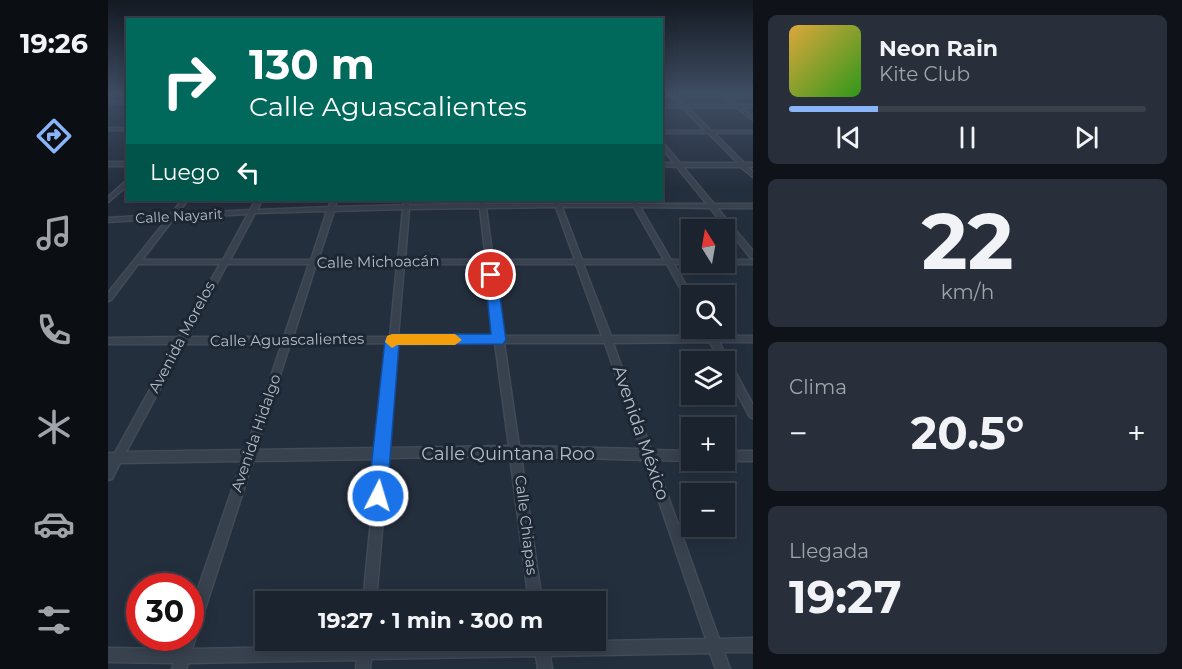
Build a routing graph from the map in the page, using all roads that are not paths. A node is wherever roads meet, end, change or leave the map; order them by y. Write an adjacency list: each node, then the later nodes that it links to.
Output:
1 (703, 125): 5 (street)
2 (108, 129): 3 (street)
3 (126, 129)
4 (663, 132): 5 (street)
5 (710, 132): 6 (street); 12 (street)
6 (753, 132)
7 (663, 146): 11 (street)
8 (108, 164): 9 (street)
9 (126, 164)
10 (663, 165): 11 (street)
11 (678, 165): 12 (street); 24 (street)
12 (743, 165): 13 (street); 14 (street)
13 (753, 165)
14 (753, 175)
15 (125, 186): 16 (street)
16 (108, 200)
17 (184, 201): 28 (street)
18 (258, 201): 27 (street, Avenida Morelos)
19 (334, 201): 26 (street, Avenida Hidalgo)
20 (634, 202): 22 (street, Calle Nayarit); 24 (street, Calle Nayarit); 36 (street)
21 (482, 203): 22 (street, Calle Nayarit); 23 (street, Calle Nayarit); 32 (street, Calle Chiapas)
22 (557, 203): 31 (street, Avenida México)
23 (407, 204): 26 (street, Calle Nayarit); 35 (street)
24 (712, 206): 25 (street, Calle Nayarit); 30 (street)
25 (753, 206)
26 (331, 210): 27 (street, Calle Nayarit); 40 (street, Avenida Hidalgo)
27 (252, 212): 28 (street, Calle Nayarit); 34 (street, Avenida Morelos)
28 (173, 215): 29 (street, Calle Nayarit); 33 (street)
29 (108, 220)
30 (753, 256)
31 (578, 260): 32 (street, Calle Michoacán); 36 (street, Calle Michoacán); 50 (street, Avenida México)
32 (490, 261): 35 (street, Calle Michoacán); 49 (street, Calle Chiapas)
33 (136, 262): 34 (street, Calle Michoacán); 42 (street)
34 (223, 262): 40 (street, Calle Michoacán); 52 (street, Avenida Morelos)
35 (402, 262): 40 (street, Calle Michoacán); 48 (street)
36 (669, 262): 37 (street, Calle Michoacán); 41 (street)
37 (681, 262)
38 (735, 262): 39 (street)
39 (753, 262)
40 (314, 263): 47 (street, Avenida Hidalgo)
41 (682, 285)
42 (108, 298)
43 (681, 339): 50 (street, Calle Aguascalientes)
44 (713, 339): 53 (street)
45 (735, 339): 46 (street, Calle Aguascalientes)
46 (753, 339)
47 (289, 340): 48 (street, Calle Aguascalientes); 52 (street, Calle Aguascalientes); 56 (street, Avenida Hidalgo)
48 (392, 340): 49 (street, Calle Aguascalientes); 55 (street)
49 (499, 340): 50 (street, Calle Aguascalientes); 54 (street, Calle Chiapas)
50 (609, 340): 57 (street, Avenida México)
51 (108, 341): 52 (street, Calle Aguascalientes)
52 (179, 342): 61 (street, Avenida Morelos)
53 (753, 414)
54 (517, 451): 55 (street, Calle Quintana Roo); 57 (street, Calle Quintana Roo); 64 (street, Calle Chiapas)
55 (381, 454): 56 (street, Calle Quintana Roo); 63 (street)
56 (248, 455): 61 (street, Calle Quintana Roo); 65 (street, Avenida Hidalgo)
57 (650, 456): 58 (street, Calle Quintana Roo); 68 (street, Avenida México)
58 (681, 456)
59 (735, 456): 60 (street)
60 (753, 456)
61 (113, 458): 62 (street, Avenida Morelos)
62 (108, 475)
63 (370, 591)
64 (535, 591)
65 (204, 592)
66 (606, 645): 68 (street)
67 (753, 645): 68 (street)
68 (715, 646): 76 (street, Avenida México)
69 (319, 651): 73 (street)
70 (365, 651): 74 (street)
71 (543, 651): 75 (street)
72 (108, 655): 73 (street)
73 (181, 663)
74 (363, 669)
75 (545, 669)
76 (723, 669)

